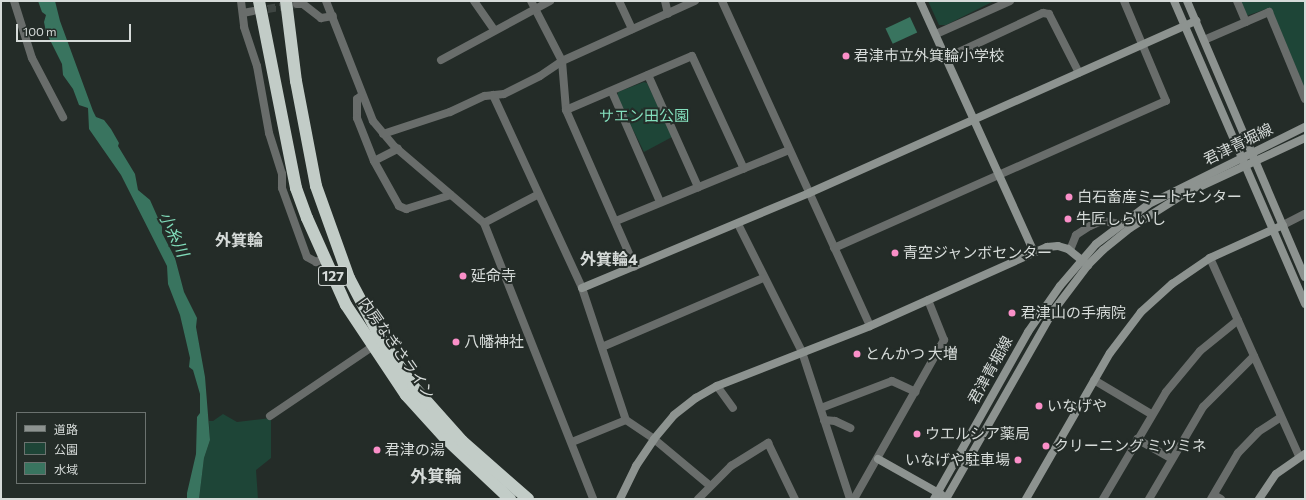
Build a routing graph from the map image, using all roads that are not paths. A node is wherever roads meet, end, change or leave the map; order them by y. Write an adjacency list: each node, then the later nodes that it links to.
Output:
1 (14, 1): 42 (street)
2 (241, 1): 19 (street)
3 (326, 1): 21 (street)
4 (474, 1): 26 (street)
5 (550, 1): 17 (street)
6 (619, 1): 25 (street)
7 (665, 1): 20 (street)
8 (694, 1): 20 (street)
9 (722, 1): 48 (street)
10 (920, 1): 27 (street)
11 (1010, 1): 27 (street)
12 (1124, 1): 29 (street)
13 (1174, 1): 24 (street)
14 (1187, 1): 22 (street)
15 (1237, 1): 23 (street)
16 (292, 3): 21 (street); 108 (highway, 内房なぎさライン / 127)
17 (532, 5): 26 (street); 32 (street)
18 (256, 6): 19 (street); 35 (highway, 内房なぎさライン / 127)
19 (243, 13): 36 (street)
20 (668, 14): 25 (street)
21 (333, 16): 38 (street)
22 (1196, 21): 24 (street); 28 (street)
23 (1246, 22): 28 (street); 40 (street)
24 (1185, 26): 29 (street); 50 (street)
25 (632, 29): 32 (street)
26 (494, 30): 31 (street)
27 (936, 34): 30 (street)
28 (1204, 40): 49 (street)
29 (1143, 45): 33 (street); 55 (street)
30 (946, 58): 33 (street); 43 (street)
31 (441, 60)
32 (562, 61): 39 (street); 41 (street)
33 (1079, 73): 43 (street)
34 (648, 75): 37 (street); 54 (street); 56 (street)
35 (274, 83): 36 (street); 71 (highway, 内房なぎさライン / 127)
36 (260, 86): 71 (street)
37 (612, 92): 41 (street); 60 (street)
38 (362, 95): 45 (street); 51 (street)
39 (493, 95): 45 (street); 59 (street)
40 (1305, 99)
41 (566, 110): 62 (street)
42 (63, 118)
43 (975, 120): 55 (street); 57 (street)
44 (1305, 127): 49 (street, 君津青堀線)
45 (382, 134): 47 (street)
46 (1305, 138): 52 (street, 君津青堀線)
47 (398, 149): 51 (street); 58 (street)
48 (789, 150): 54 (street); 57 (street)
49 (1252, 153): 50 (street, 君津青堀線); 52 (street)
50 (1242, 157): 53 (street); 65 (street, 君津青堀線)
51 (374, 161): 58 (street)
52 (1256, 162): 53 (street, 君津青堀線); 66 (street)
53 (1246, 166): 67 (street); 74 (street, 君津青堀線)
54 (744, 169): 56 (street)
55 (1000, 176): 68 (street); 70 (street)
56 (698, 187): 60 (street)
57 (809, 193): 64 (street); 68 (street)
58 (451, 195): 63 (street)
59 (537, 195): 63 (street); 78 (street)
60 (660, 202): 62 (street)
61 (1305, 214): 66 (street)
62 (616, 221): 75 (street)
63 (484, 223): 100 (street)
64 (738, 224): 75 (street); 77 (street)
65 (1121, 224): 69 (street); 73 (street, 君津青堀線)
66 (1283, 225): 67 (street); 76 (street)
67 (1273, 229): 72 (street); 80 (street)
68 (834, 248): 82 (street)
69 (1070, 250): 70 (street); 73 (street)
70 (1034, 252): 79 (street)
71 (325, 258): 83 (highway, 内房なぎさライン / 127)
72 (1210, 258): 81 (street); 87 (street)
73 (1082, 259): 74 (street); 105 (street, 君津青堀線)
74 (1088, 265): 115 (street, 君津青堀線)
75 (635, 267): 78 (street)
76 (1305, 277)
77 (763, 278): 84 (street); 85 (street)
78 (582, 288): 84 (street)
79 (928, 300): 82 (street); 89 (street)
80 (1305, 304)
81 (1238, 320): 86 (street); 92 (street)
82 (870, 326): 85 (street)
83 (372, 347): 93 (street); 107 (highway, 内房なぎさライン / 127)
84 (602, 347): 95 (street)
85 (802, 352): 88 (street); 91 (street)
86 (1254, 356): 94 (street); 103 (street)
87 (1094, 380): 92 (street); 116 (street)
88 (717, 386): 90 (street); 98 (street)
89 (916, 392): 91 (street); 102 (street)
90 (734, 408)
91 (821, 408): 96 (street)
92 (1151, 414): 99 (street)
93 (270, 416)
94 (1282, 417): 101 (street); 106 (street)
95 (626, 420): 98 (street); 100 (street)
96 (824, 420): 97 (street); 113 (street)
97 (850, 428)
98 (654, 439): 104 (street); 110 (street)
99 (1137, 439): 103 (street); 117 (street)
100 (572, 442): 109 (street)
101 (1302, 455): 120 (street)
102 (878, 459): 105 (street); 114 (street)
103 (1172, 459): 118 (street)
104 (709, 486): 111 (street); 112 (street)
105 (936, 496): 115 (street)
106 (1212, 497): 119 (street)
107 (510, 499)
108 (528, 499)
109 (593, 499)
110 (620, 499)
111 (698, 499)
112 (794, 499)
113 (850, 499)
114 (854, 499)
115 (947, 499)
116 (1026, 499)
117 (1103, 499)
118 (1149, 499)
119 (1221, 499)
120 (1259, 499)

